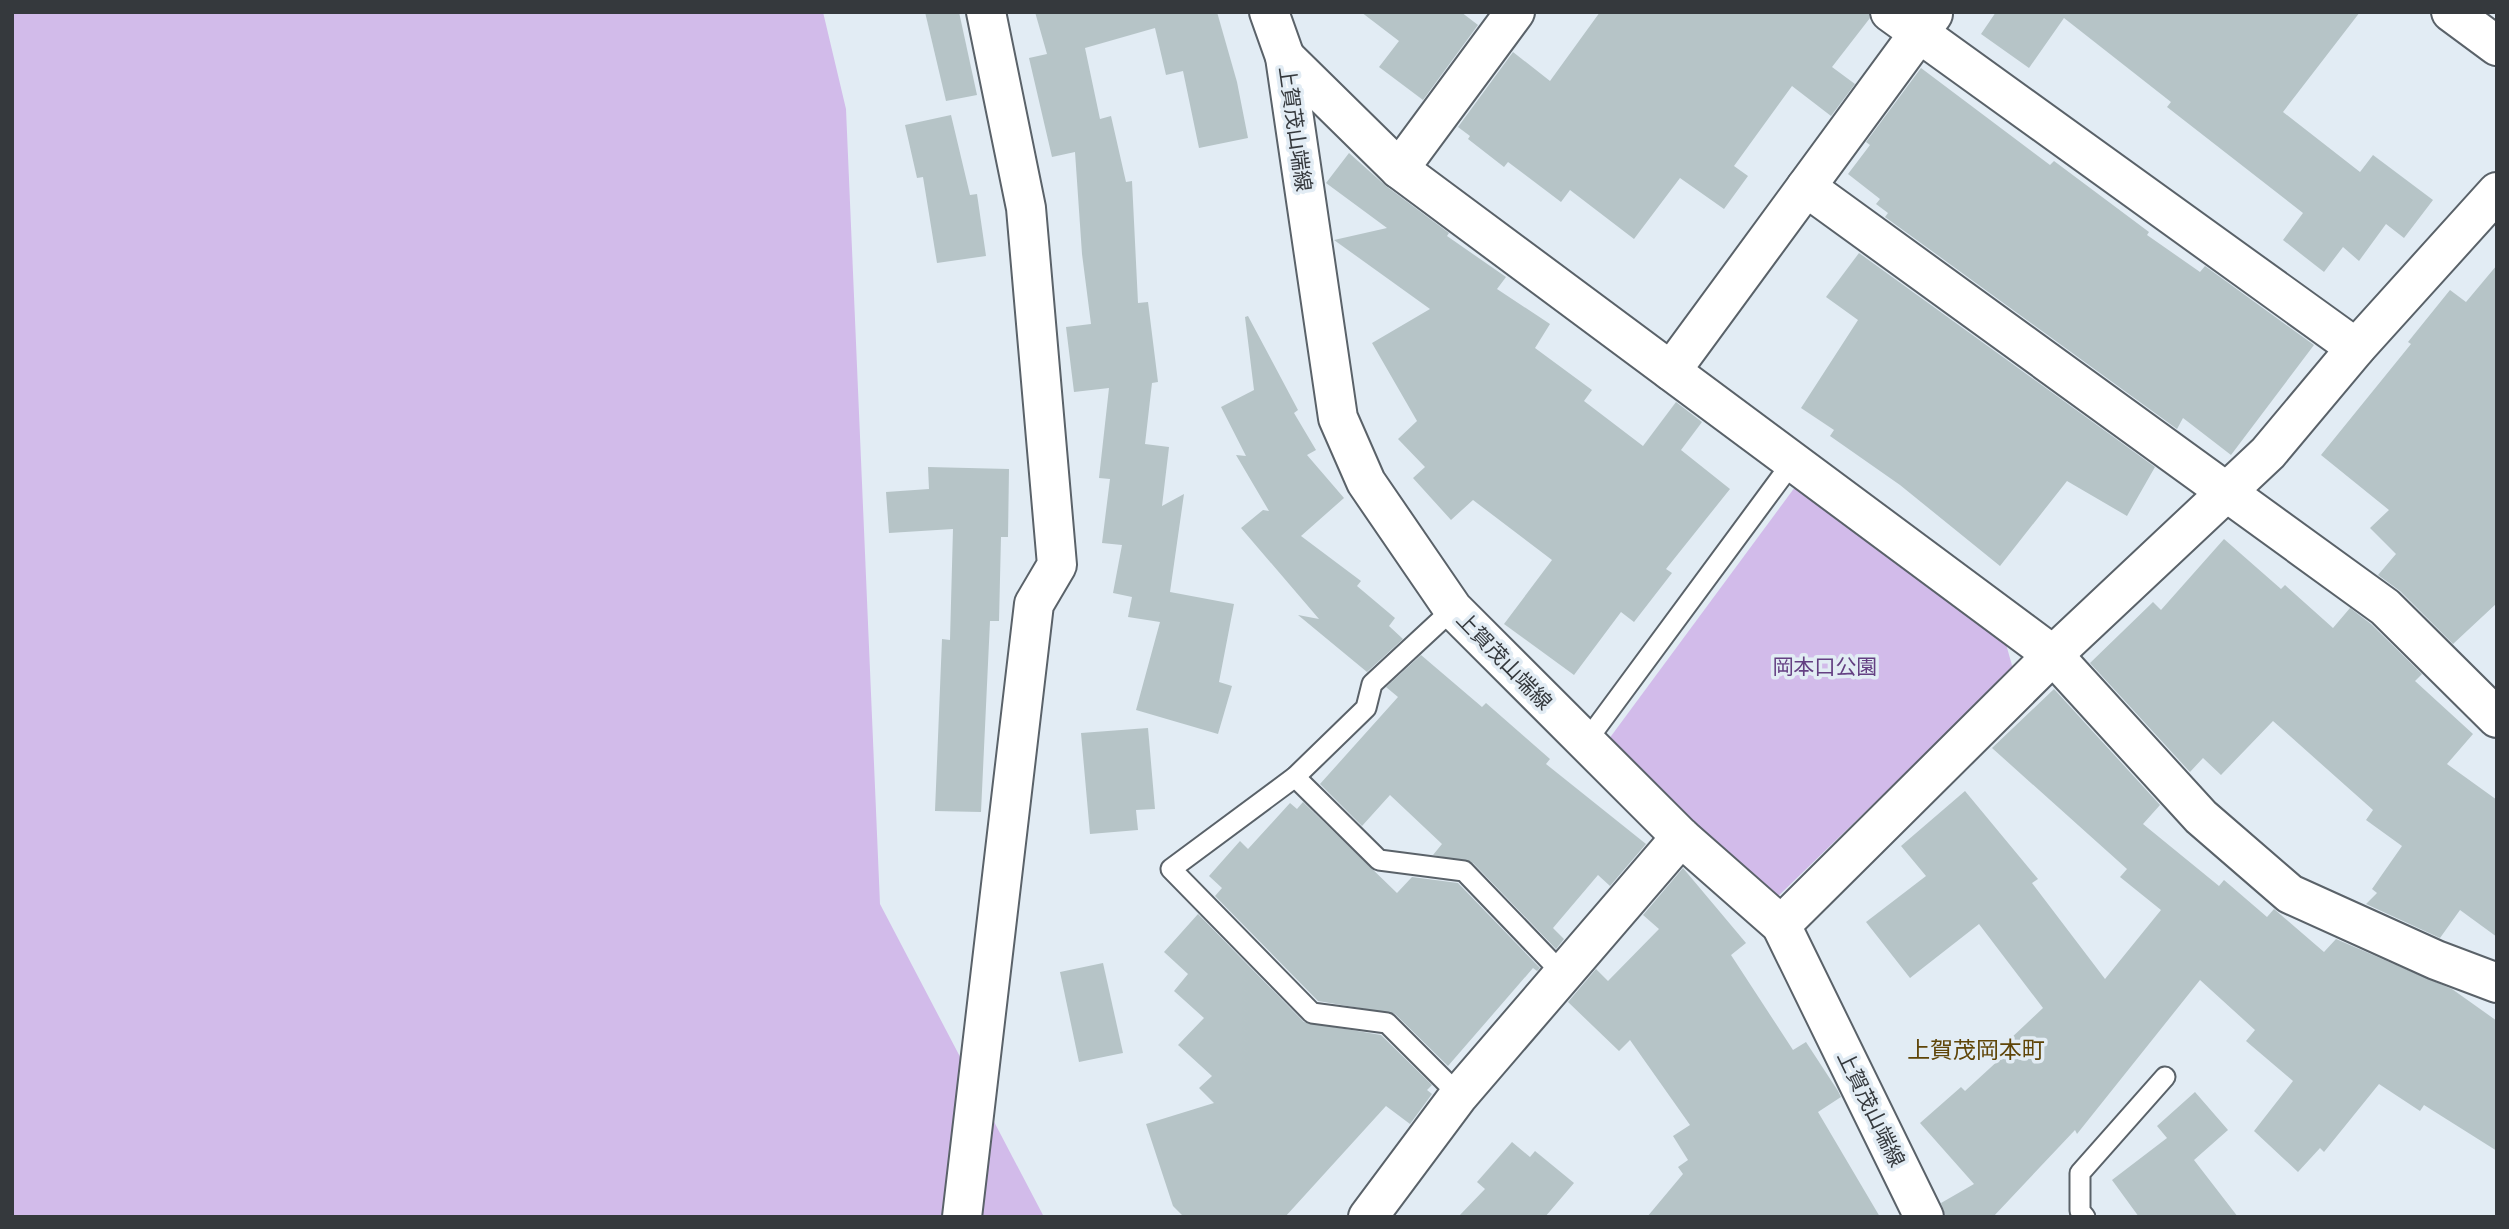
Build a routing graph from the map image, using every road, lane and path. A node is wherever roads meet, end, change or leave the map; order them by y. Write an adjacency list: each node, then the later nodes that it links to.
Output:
1 (986, 12): 26 (street)
2 (1269, 12): 7 (street, 上賀茂山端線)
3 (1515, 12): 8 (street)
4 (2451, 12): 6 (street)
5 (1915, 19): 9 (street); 11 (street)
6 (2497, 46)
7 (1284, 57): 8 (street); 15 (street, 上賀茂山端線)
8 (1399, 169): 12 (street)
9 (1806, 187): 12 (street); 14 (street)
10 (2497, 192): 11 (street)
11 (2356, 348): 14 (street)
12 (1671, 371): 13 (street)
13 (1794, 460): 16 (street); 18 (lane)
14 (2229, 491): 16 (street); 17 (street)
15 (1453, 609): 18 (street, 上賀茂山端線); 19 (lane)
16 (2053, 655): 21 (street); 23 (street)
17 (2497, 718)
18 (1584, 743): 20 (street, 上賀茂山端線)
19 (1296, 776): 22 (lane); 25 (lane)
20 (1681, 837): 21 (street, 上賀茂山端線); 22 (street)
21 (1781, 925): 28 (street, 上賀茂山端線)
22 (1562, 972): 25 (street)
23 (2497, 983)
24 (2165, 1077): 29 (lane)
25 (1459, 1095): 27 (street)
26 (962, 1217)
27 (1368, 1217)
28 (1924, 1217)
29 (2085, 1217)

